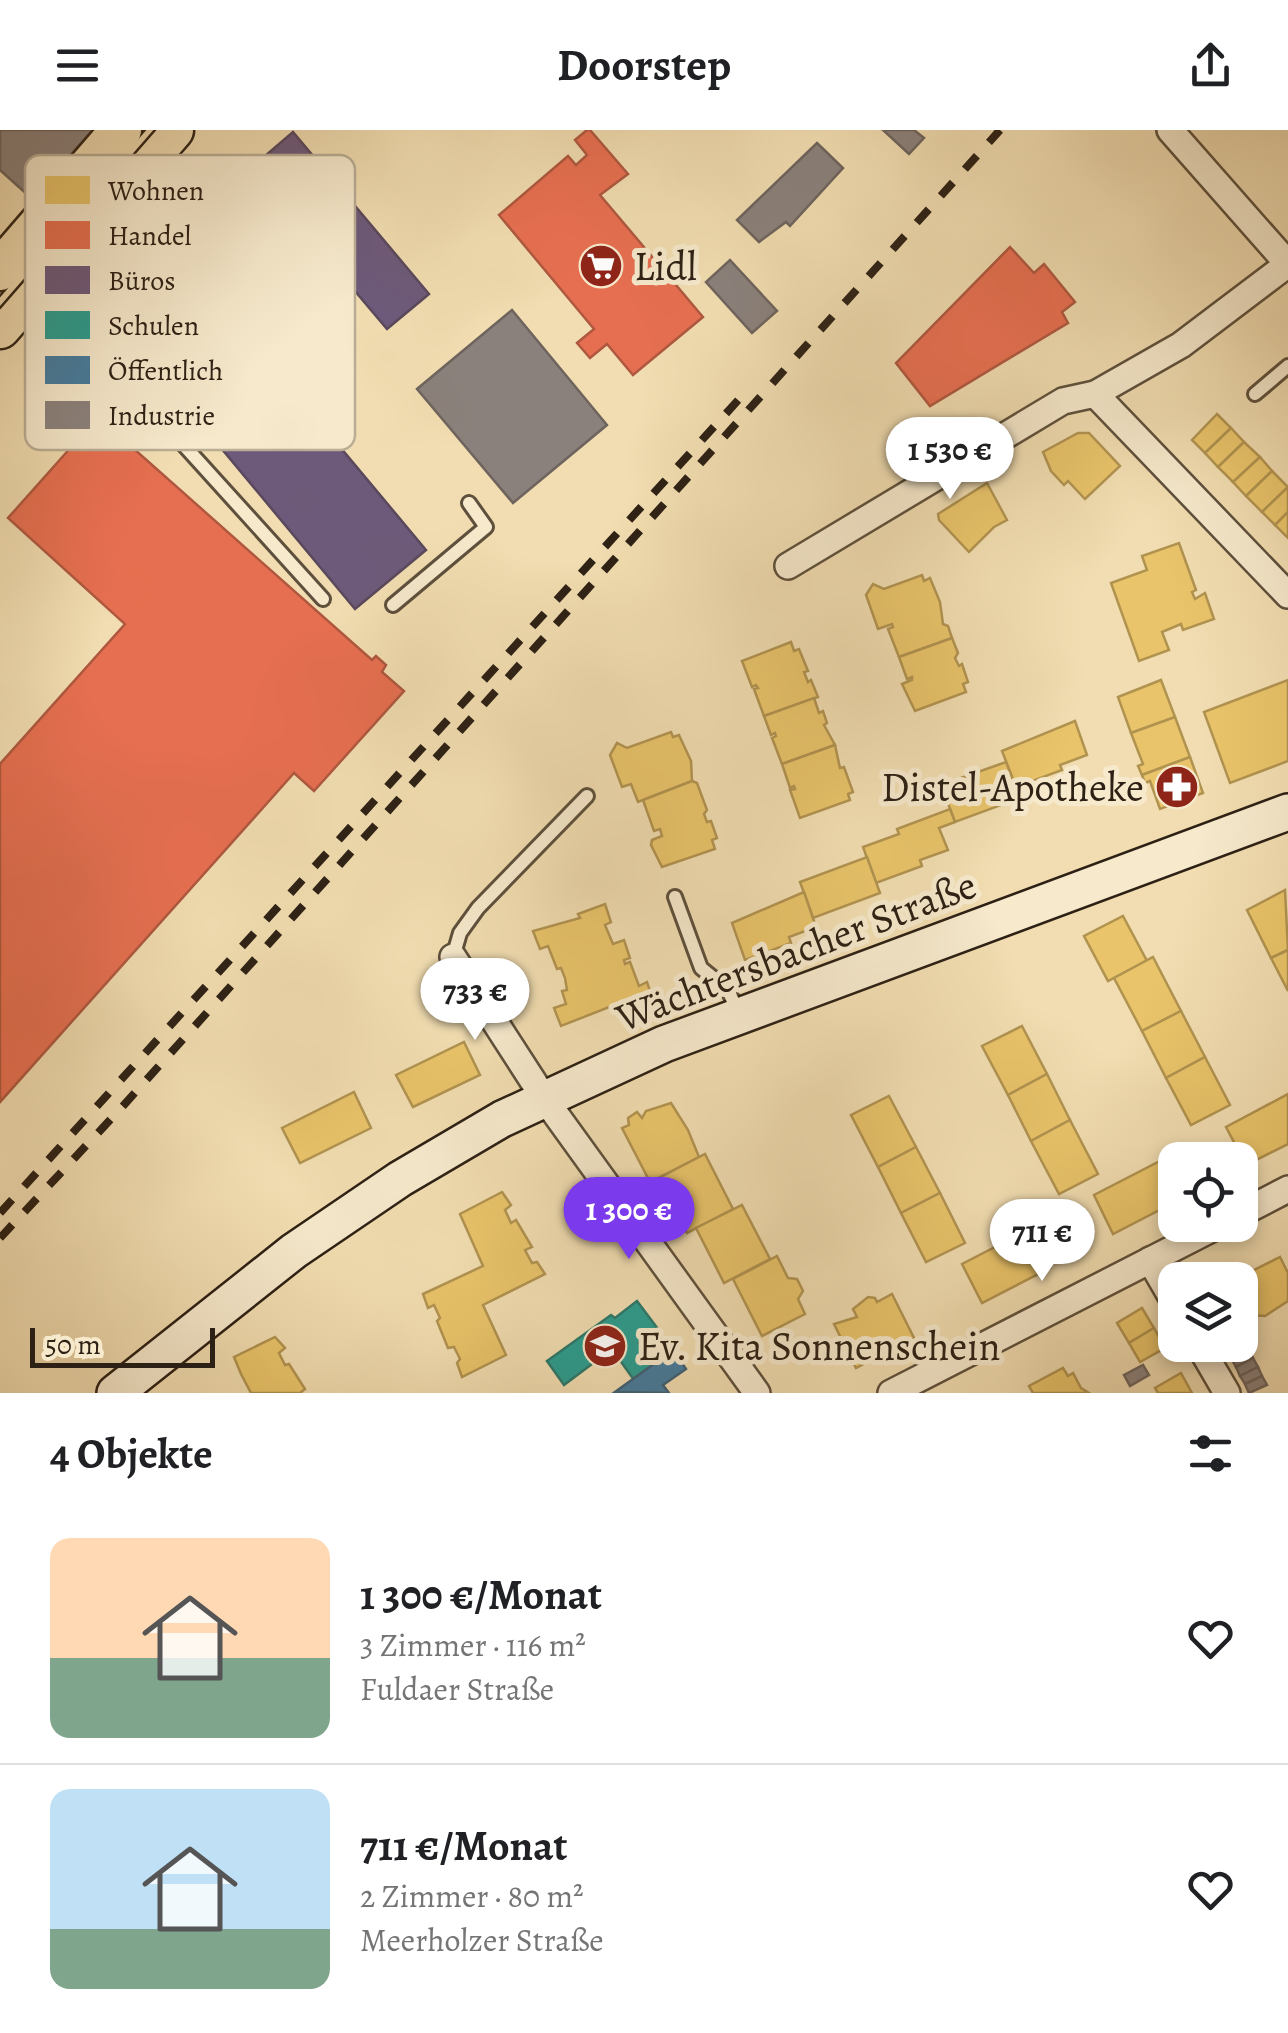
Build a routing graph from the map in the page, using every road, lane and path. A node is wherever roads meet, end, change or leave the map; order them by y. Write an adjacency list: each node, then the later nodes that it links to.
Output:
1 (121, 130): 4 (main road)
2 (172, 130): 5 (main road)
3 (1172, 131): 7 (street)
4 (99, 155)
5 (150, 155)
6 (25, 241): 8 (main road)
7 (1288, 264): 12 (street)
8 (0, 270)
9 (25, 299): 10 (main road)
10 (0, 328)
11 (1288, 366): 13 (lane)
12 (1096, 394): 16 (street); 17 (street)
13 (1255, 394)
14 (188, 450): 18 (lane)
15 (469, 504): 19 (lane)
16 (788, 566)
17 (1288, 595)
18 (323, 599)
19 (392, 605)
20 (587, 796): 23 (lane)
21 (1288, 812): 24 (street, Wächtersbacher Straße)
22 (675, 897): 24 (lane)
23 (453, 957): 25 (street)
24 (740, 1016): 25 (street, Wächtersbacher Straße)
25 (544, 1098): 32 (street, Wächtersbacher Straße); 33 (street)
26 (1288, 1188): 27 (street)
27 (1258, 1204)
28 (1185, 1242): 29 (street)
29 (1150, 1260): 30 (street); 34 (street)
30 (1158, 1274)
31 (1209, 1362): 35 (street)
32 (115, 1393)
33 (757, 1393)
34 (891, 1393)
35 (1227, 1393)

